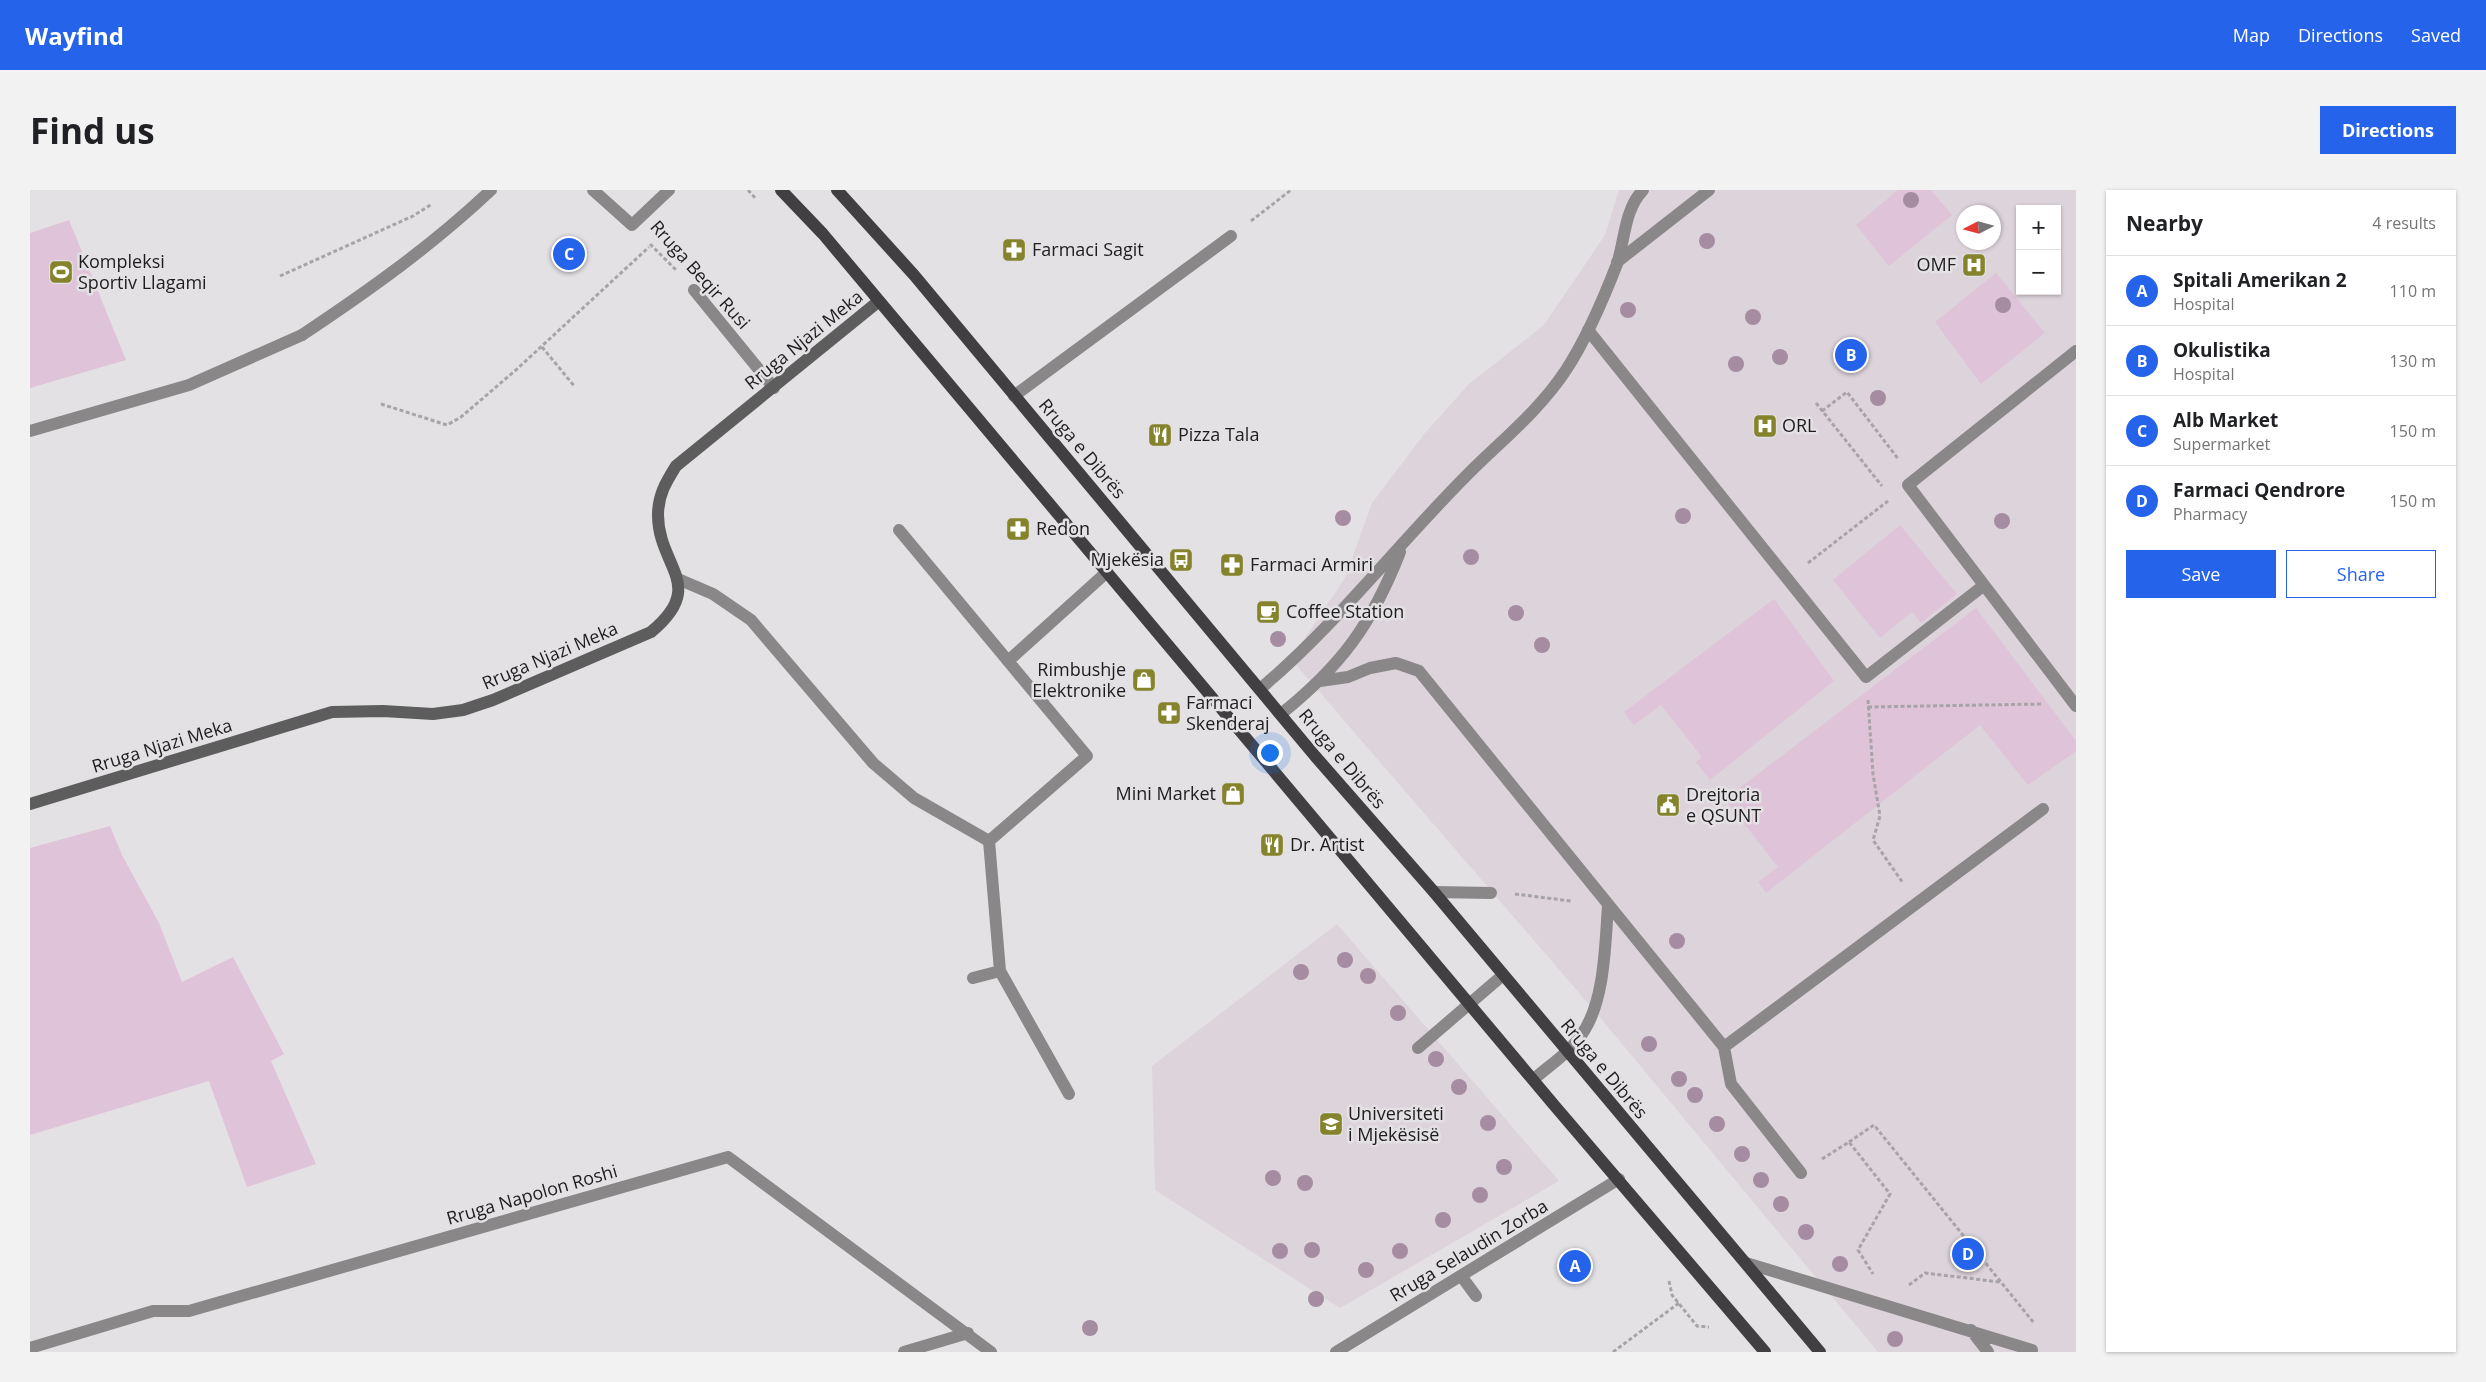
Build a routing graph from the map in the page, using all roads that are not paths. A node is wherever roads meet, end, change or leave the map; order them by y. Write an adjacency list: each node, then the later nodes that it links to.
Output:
1 (491, 190): 16 (street)
2 (593, 190): 3 (street, Rruga Beqir Rusi)
3 (669, 190)
4 (781, 190): 11 (main road)
5 (837, 190): 15 (main road, Rruga e Dibrës)
6 (1643, 190): 9 (street)
7 (1708, 190): 9 (street)
8 (1231, 236): 15 (street)
9 (1617, 262): 12 (street)
10 (694, 290): 14 (street, Rruga Beqir Rusi)
11 (880, 301): 14 (main road, Rruga Njazi Meka); 19 (main road)
12 (1588, 330): 18 (street); 21 (street)
13 (2076, 351): 21 (street)
14 (774, 388): 20 (main road, Rruga Njazi Meka)
15 (1014, 396): 24 (main road, Rruga e Dibrës)
16 (30, 431)
17 (898, 530): 22 (street)
18 (1403, 545): 23 (street); 24 (street)
19 (1107, 572): 22 (street); 36 (main road)
20 (678, 579): 27 (main road, Rruga Njazi Meka); 29 (street)
21 (1983, 586): 25 (street)
22 (1008, 661): 29 (street)
23 (1320, 681): 26 (street); 32 (street)
24 (1260, 689): 26 (main road, Rruga e Dibrës)
25 (2075, 705)
26 (1281, 714): 30 (main road, Rruga e Dibrës)
27 (30, 804)
28 (2044, 808): 37 (street)
29 (989, 840): 33 (street)
30 (1434, 892): 31 (street); 34 (main road, Rruga e Dibrës)
31 (1491, 893)
32 (1608, 906): 37 (street); 39 (street)
33 (1000, 971): 35 (street); 41 (street)
34 (1503, 975): 36 (street); 39 (main road, Rruga e Dibrës)
35 (973, 978)
36 (1470, 1003): 38 (street); 40 (main road)
37 (1724, 1047): 42 (street)
38 (1418, 1048)
39 (1566, 1051): 40 (street); 44 (main road, Rruga e Dibrës)
40 (1534, 1079): 43 (main road)
41 (1069, 1094)
42 (1801, 1174)
43 (1619, 1178): 45 (street, Rruga Selaudin Zorba); 54 (main road)
44 (1746, 1263): 47 (street); 55 (main road, Rruga e Dibrës)
45 (1462, 1277): 46 (street); 53 (street, Rruga Selaudin Zorba)
46 (1476, 1296)
47 (1971, 1330): 50 (street); 56 (street)
48 (968, 1333): 49 (street, Rruga Napolon Roshi); 51 (street); 52 (street, Rruga Napolon Roshi)
49 (30, 1348)
50 (2032, 1350)
51 (904, 1352)
52 (991, 1352)
53 (1336, 1352)
54 (1765, 1352)
55 (1820, 1352)
56 (1988, 1352)

